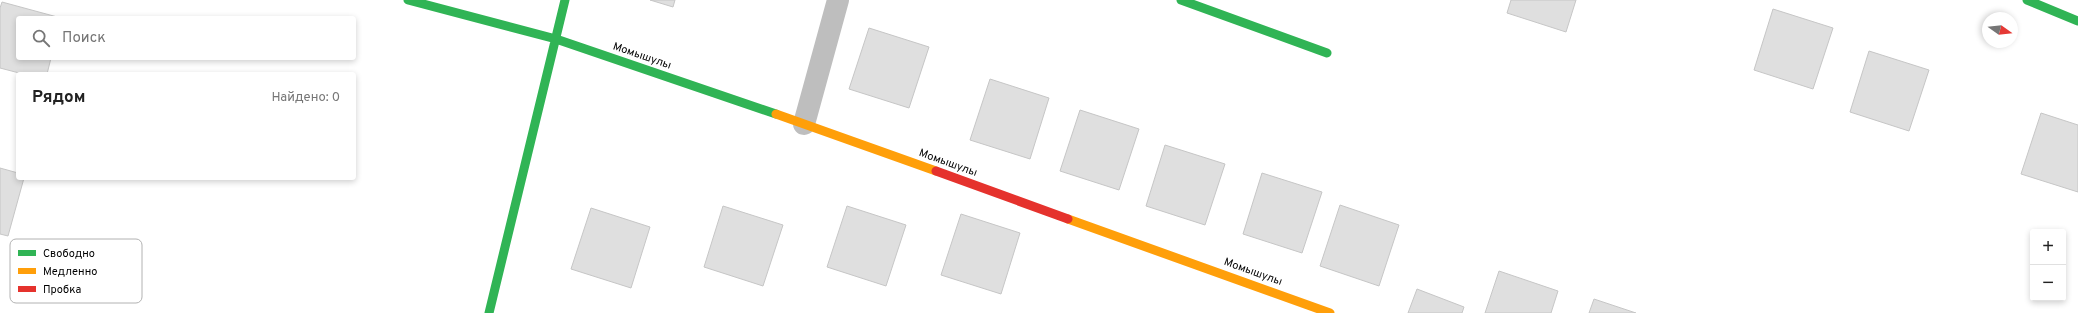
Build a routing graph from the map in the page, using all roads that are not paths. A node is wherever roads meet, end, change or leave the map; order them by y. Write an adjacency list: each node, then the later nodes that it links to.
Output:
1 (408, 0): 7 (street, Момышулы)
2 (565, 0): 7 (street)
3 (838, 0): 9 (street)
4 (1181, 0): 8 (street)
5 (2027, 0): 6 (street)
6 (2078, 21)
7 (556, 39): 9 (street, Момышулы); 10 (street)
8 (1327, 53)
9 (804, 124): 11 (street, Момышулы)
10 (489, 313)
11 (1330, 313)

